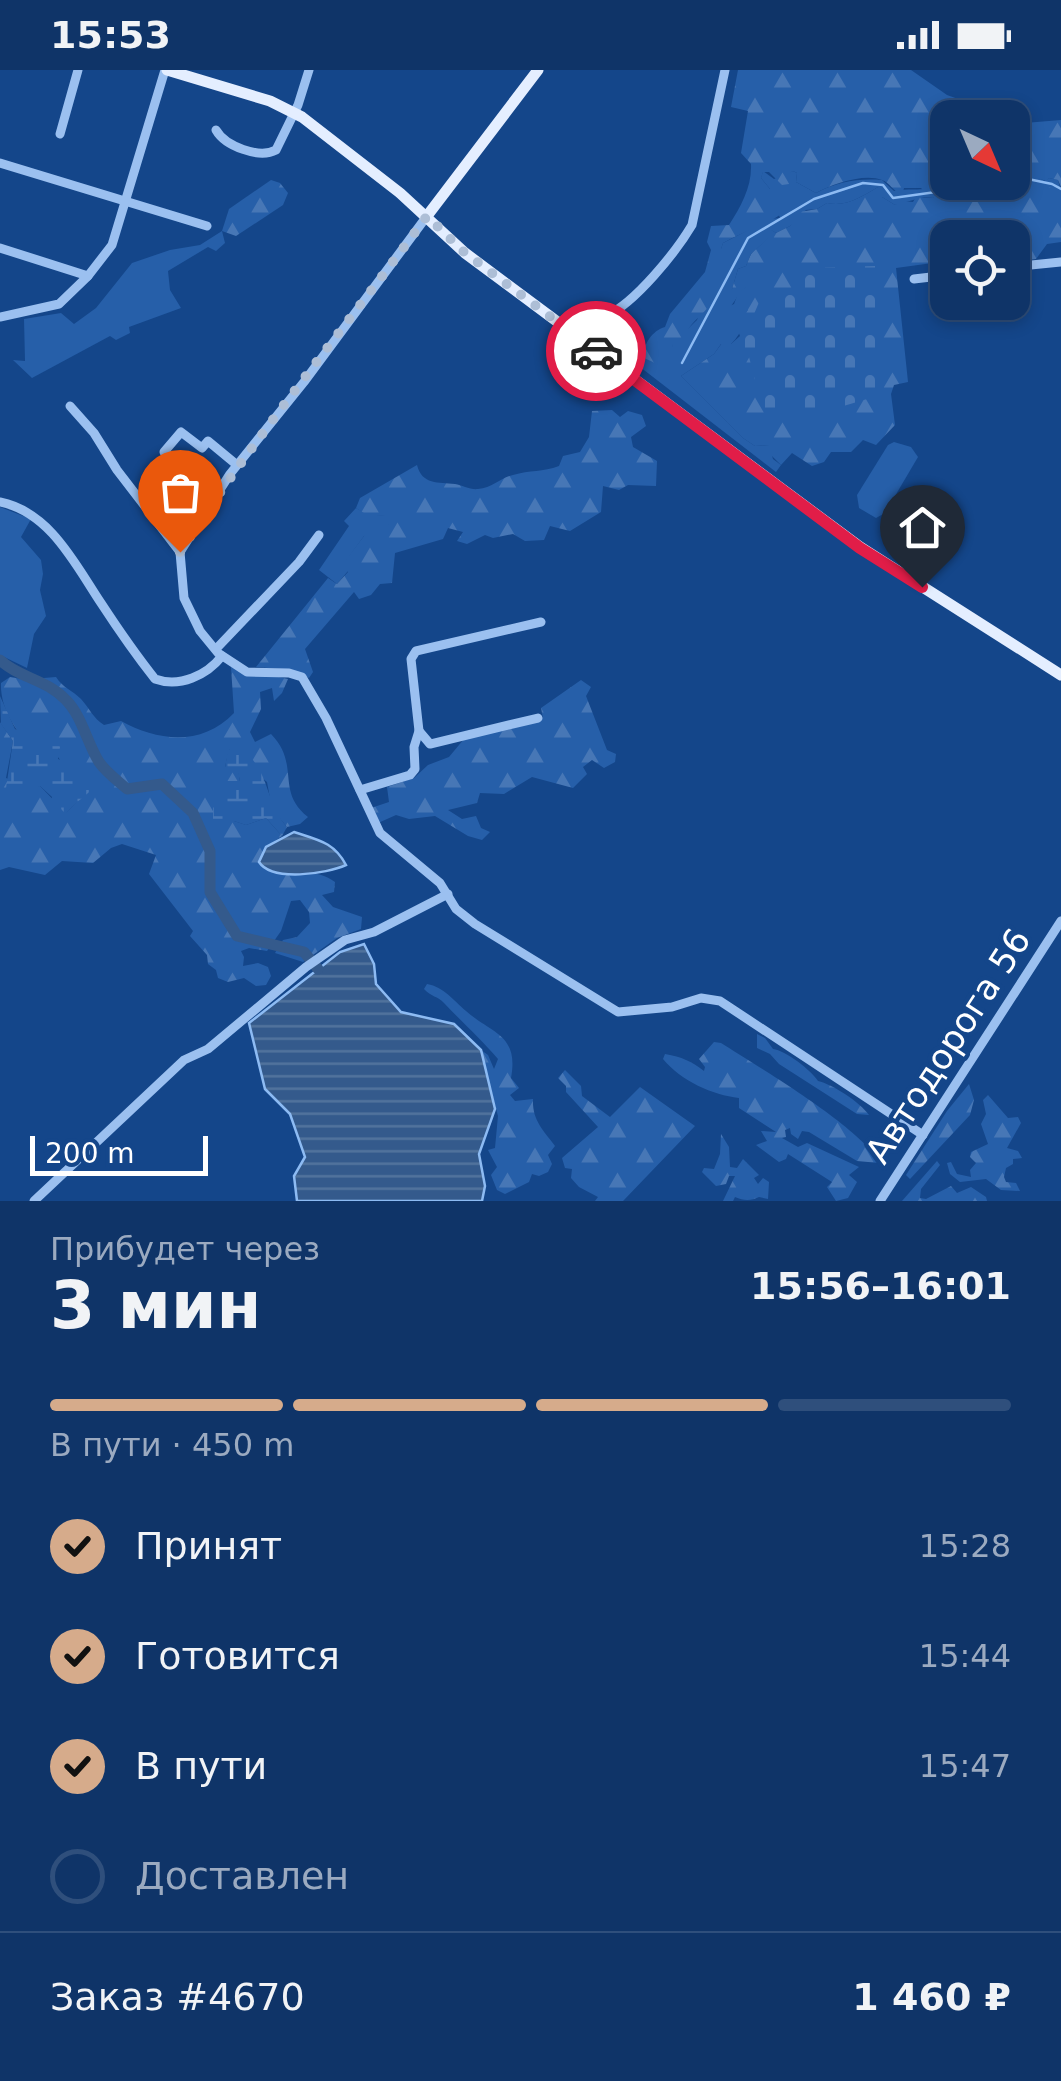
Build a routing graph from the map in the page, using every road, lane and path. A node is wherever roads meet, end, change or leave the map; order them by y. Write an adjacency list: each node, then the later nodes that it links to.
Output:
1 (78, 70): 8 (street)
2 (166, 70): 6 (main road); 10 (street)
3 (309, 70): 6 (street)
4 (538, 70): 11 (main road)
5 (725, 70): 20 (street)
6 (294, 112): 7 (street); 11 (main road)
7 (216, 130)
8 (60, 134)
9 (0, 163): 10 (street)
10 (126, 202): 12 (street); 16 (street)
11 (427, 216): 20 (main road); 23 (street)
12 (206, 226)
13 (0, 248): 16 (street)
14 (1061, 262): 15 (street)
15 (1030, 266)
16 (88, 276): 19 (street)
17 (930, 277): 18 (street)
18 (914, 278)
19 (0, 317)
20 (559, 323): 29 (main road)
21 (70, 406): 26 (street)
22 (202, 448): 22 (street); 23 (street)
23 (238, 465): 26 (street)
24 (0, 502): 28 (street)
25 (318, 536): 28 (street)
26 (180, 552): 28 (street)
27 (541, 622): 31 (street)
28 (219, 653): 32 (street)
29 (1061, 675)
30 (538, 718): 31 (street)
31 (419, 731): 32 (street)
32 (360, 790): 33 (street)
33 (448, 894): 35 (street); 36 (street)
34 (1061, 921): 35 (street, Автодорога 56)
35 (922, 1136): 37 (street, Автодорога 56)
36 (34, 1201)
37 (880, 1201)

